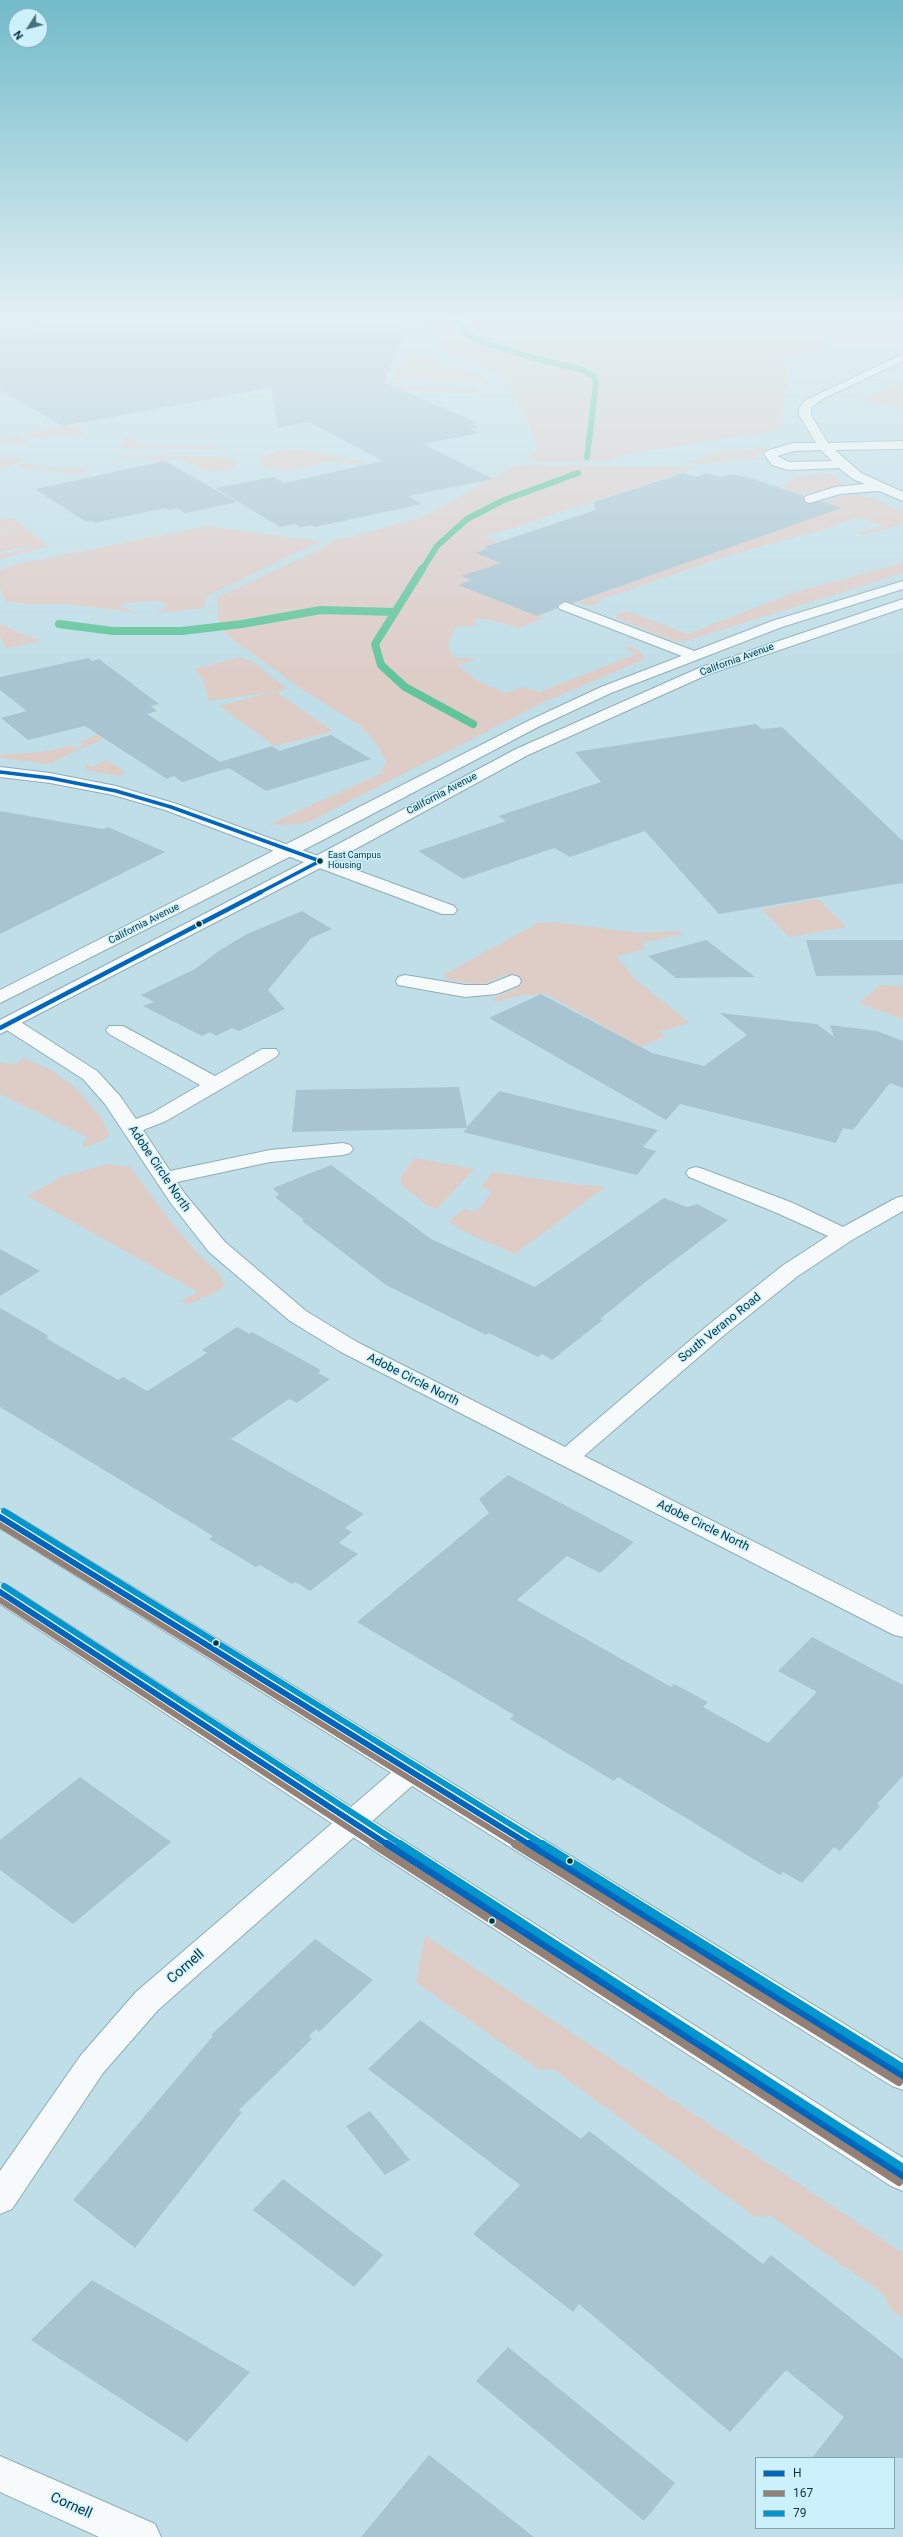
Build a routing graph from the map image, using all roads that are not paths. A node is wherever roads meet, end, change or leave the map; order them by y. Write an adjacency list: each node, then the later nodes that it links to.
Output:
1 (819, 438): 2 (main road)
2 (823, 445): 3 (main road); 4 (main road); 4 (main road)
3 (903, 445)
4 (842, 464): 5 (main road)
5 (880, 487): 6 (main road); 7 (main road)
6 (903, 497)
7 (810, 499)
8 (903, 585): 11 (main road, California Avenue)
9 (903, 603): 14 (main road, California Avenue)
10 (565, 606): 11 (main road)
11 (692, 655): 13 (main road, California Avenue)
12 (0, 772): 13 (main road)
13 (288, 850): 14 (main road); 16 (main road, California Avenue)
14 (320, 861): 15 (main road); 20 (main road, California Avenue)
15 (448, 910)
16 (119, 936): 19 (main road, California Avenue); 20 (main road)
17 (405, 981): 18 (main road)
18 (512, 981)
19 (0, 997)
20 (5, 1025): 24 (main road, Adobe Circle North)
21 (116, 1030): 23 (main road)
22 (269, 1053): 23 (main road)
23 (214, 1084): 24 (main road)
24 (131, 1128): 27 (main road, Adobe Circle North)
25 (343, 1149): 27 (main road)
26 (696, 1173): 29 (main road)
27 (164, 1178): 30 (main road, Adobe Circle North)
28 (903, 1202): 29 (main road, South Verano Road)
29 (844, 1235): 30 (main road, South Verano Road)
30 (567, 1458): 33 (main road, Adobe Circle North)
31 (0, 1517): 34 (main road)
32 (0, 1592): 35 (main road)
33 (903, 1628)
34 (410, 1771): 35 (main road, Cornell); 36 (main road)
35 (352, 1822): 37 (main road); 38 (main road, Cornell)
36 (903, 2076)
37 (903, 2176)
38 (0, 2199)
39 (0, 2474): 40 (main road, Cornell)
40 (142, 2537)

